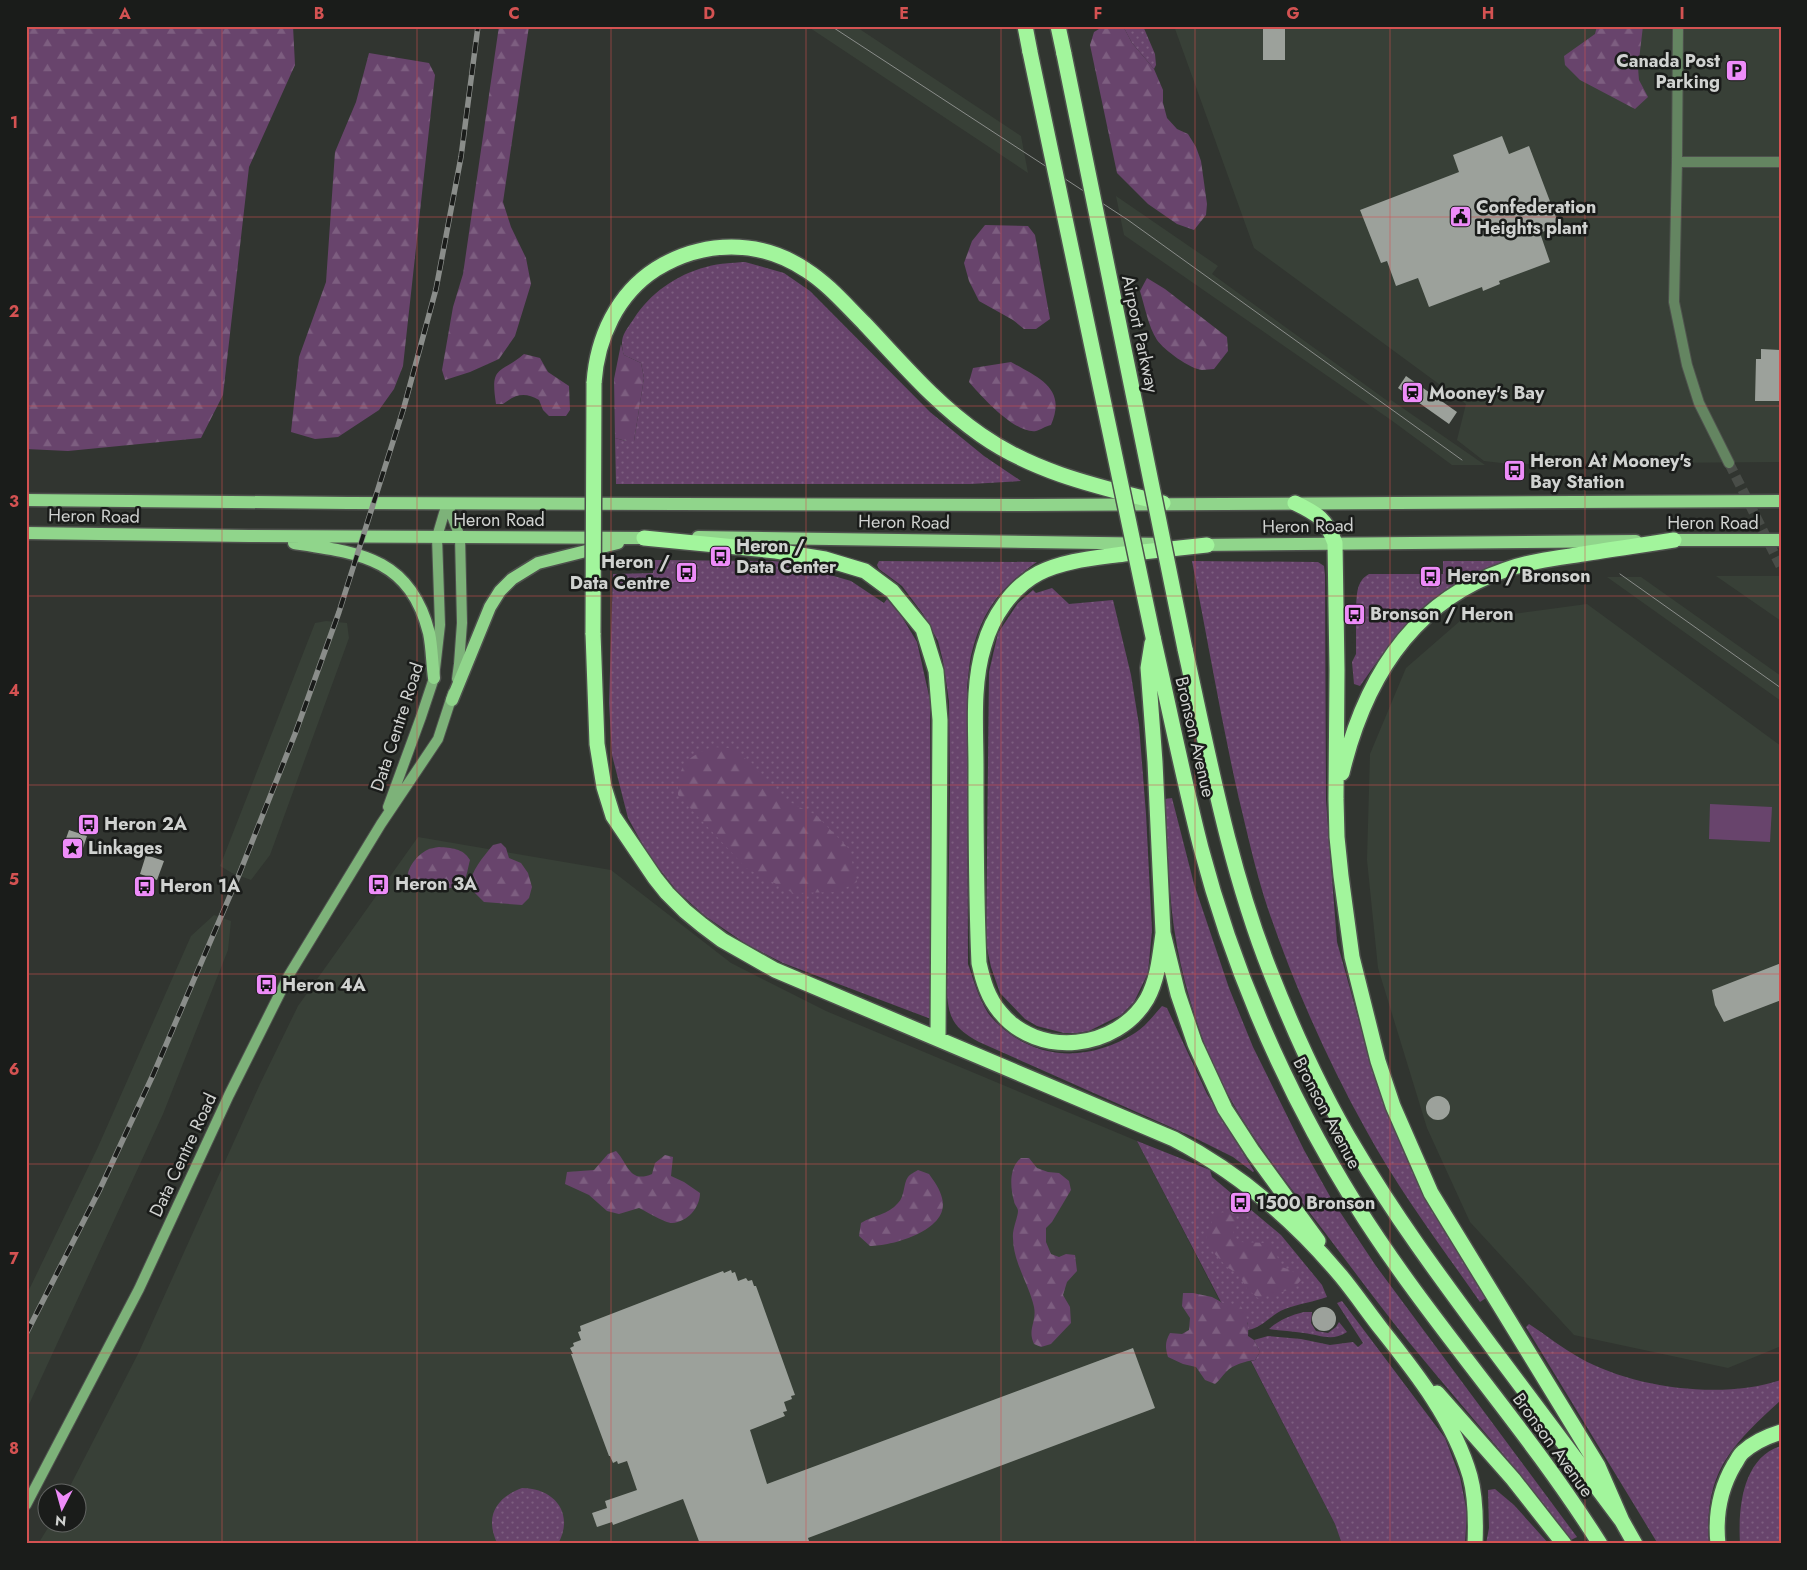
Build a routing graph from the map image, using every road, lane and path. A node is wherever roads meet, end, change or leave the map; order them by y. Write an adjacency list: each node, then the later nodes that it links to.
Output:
1 (1025, 26): 21 (highway, bridge)
2 (1058, 26): 22 (highway, Airport Parkway, bridge)
3 (1678, 26): 4 (street)
4 (1677, 162): 5 (street); 6 (street)
5 (1781, 162)
6 (1729, 462)
7 (26, 500): 11 (main road, Heron Road)
8 (1781, 500): 10 (main road, Heron Road)
9 (1163, 503): 10 (main road, Heron Road); 11 (main road, Heron Road); 28 (highway, bridge)
10 (1295, 503): 19 (highway)
11 (447, 504): 14 (main road, Data Centre Road); 15 (main road, Data Centre Road)
12 (26, 533): 13 (main road, Heron Road)
13 (250, 536): 15 (main road, Heron Road); 23 (main road)
14 (460, 537): 15 (main road, Heron Road); 16 (main road, Heron Road); 24 (main road, Data Centre Road)
15 (437, 538): 23 (main road, Data Centre Road)
16 (644, 538): 20 (main road, Heron Road); 24 (main road); 28 (highway)
17 (1674, 540): 18 (main road, Heron Road); 19 (main road, Heron Road); 25 (highway)
18 (1781, 540)
19 (1335, 543): 20 (main road, Heron Road); 25 (highway)
20 (1207, 545): 27 (highway)
21 (1153, 637): 27 (highway); 36 (highway, Bronson Avenue)
22 (1185, 649): 33 (highway, Bronson Avenue)
23 (434, 678): 26 (main road, Data Centre Road)
24 (452, 700): 26 (main road, Data Centre Road)
25 (1336, 799): 33 (highway)
26 (381, 824): 32 (main road, Data Centre Road)
27 (1163, 933): 29 (highway)
28 (938, 1038): 29 (highway)
29 (1340, 1274): 30 (highway)
30 (1406, 1360): 34 (highway); 35 (highway)
31 (1781, 1432): 38 (highway)
32 (26, 1505)
33 (1622, 1521): 37 (highway, Bronson Avenue)
34 (1475, 1544)
35 (1564, 1544)
36 (1600, 1544)
37 (1635, 1544)
38 (1718, 1544)

